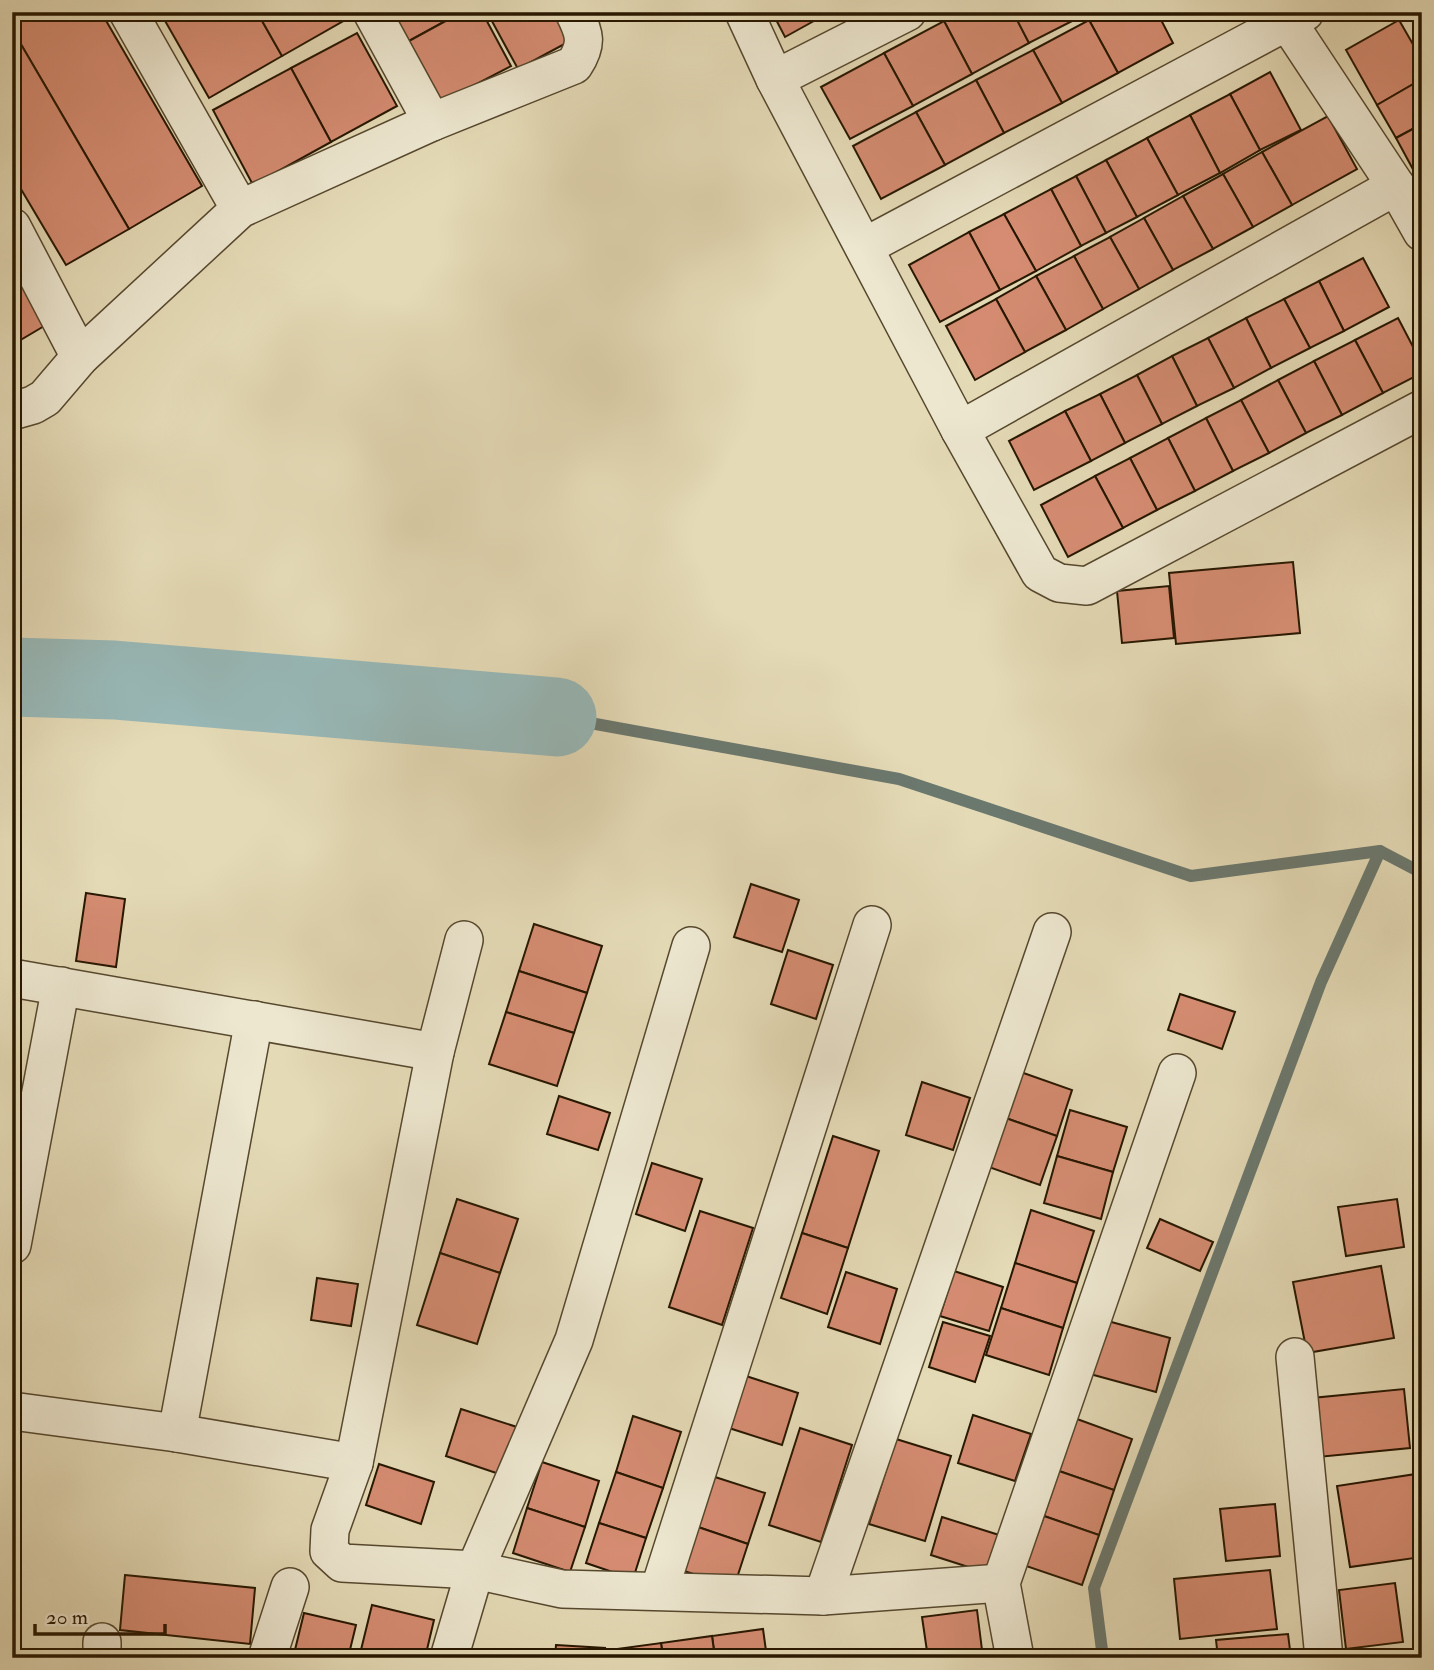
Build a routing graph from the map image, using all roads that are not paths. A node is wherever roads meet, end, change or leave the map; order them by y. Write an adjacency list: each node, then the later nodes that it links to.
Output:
1 (128, 12): 10 (street)
2 (372, 12): 8 (street)
3 (574, 12): 8 (street)
4 (744, 12): 7 (street)
5 (907, 12): 7 (street)
6 (1291, 16): 9 (street); 13 (street)
7 (775, 79): 13 (street)
8 (432, 122): 10 (street)
9 (1396, 186): 12 (street); 17 (street)
10 (240, 209): 14 (street)
11 (12, 227): 14 (street)
12 (1422, 232)
13 (864, 247): 17 (street)
14 (80, 357): 16 (street)
15 (1422, 409): 17 (street)
16 (12, 411)
17 (960, 430)
18 (872, 925): 36 (street)
19 (1052, 932): 37 (street)
20 (464, 940): 25 (street)
21 (691, 946): 33 (street)
22 (12, 978): 23 (street)
23 (61, 986): 24 (street); 27 (street)
24 (254, 1020): 25 (street); 31 (street)
25 (435, 1052): 32 (street)
26 (1177, 1073): 34 (street)
27 (20, 1160): 28 (street)
28 (12, 1245)
29 (1296, 1357): 41 (street)
30 (12, 1411): 31 (street)
31 (177, 1433): 32 (street)
32 (354, 1463): 33 (street)
33 (475, 1570): 36 (street); 39 (street)
34 (1001, 1583): 37 (street); 40 (street)
35 (290, 1587): 38 (street)
36 (659, 1591): 37 (street)
37 (823, 1596)
38 (267, 1658)
39 (449, 1658)
40 (1015, 1658)
41 (1324, 1658)

